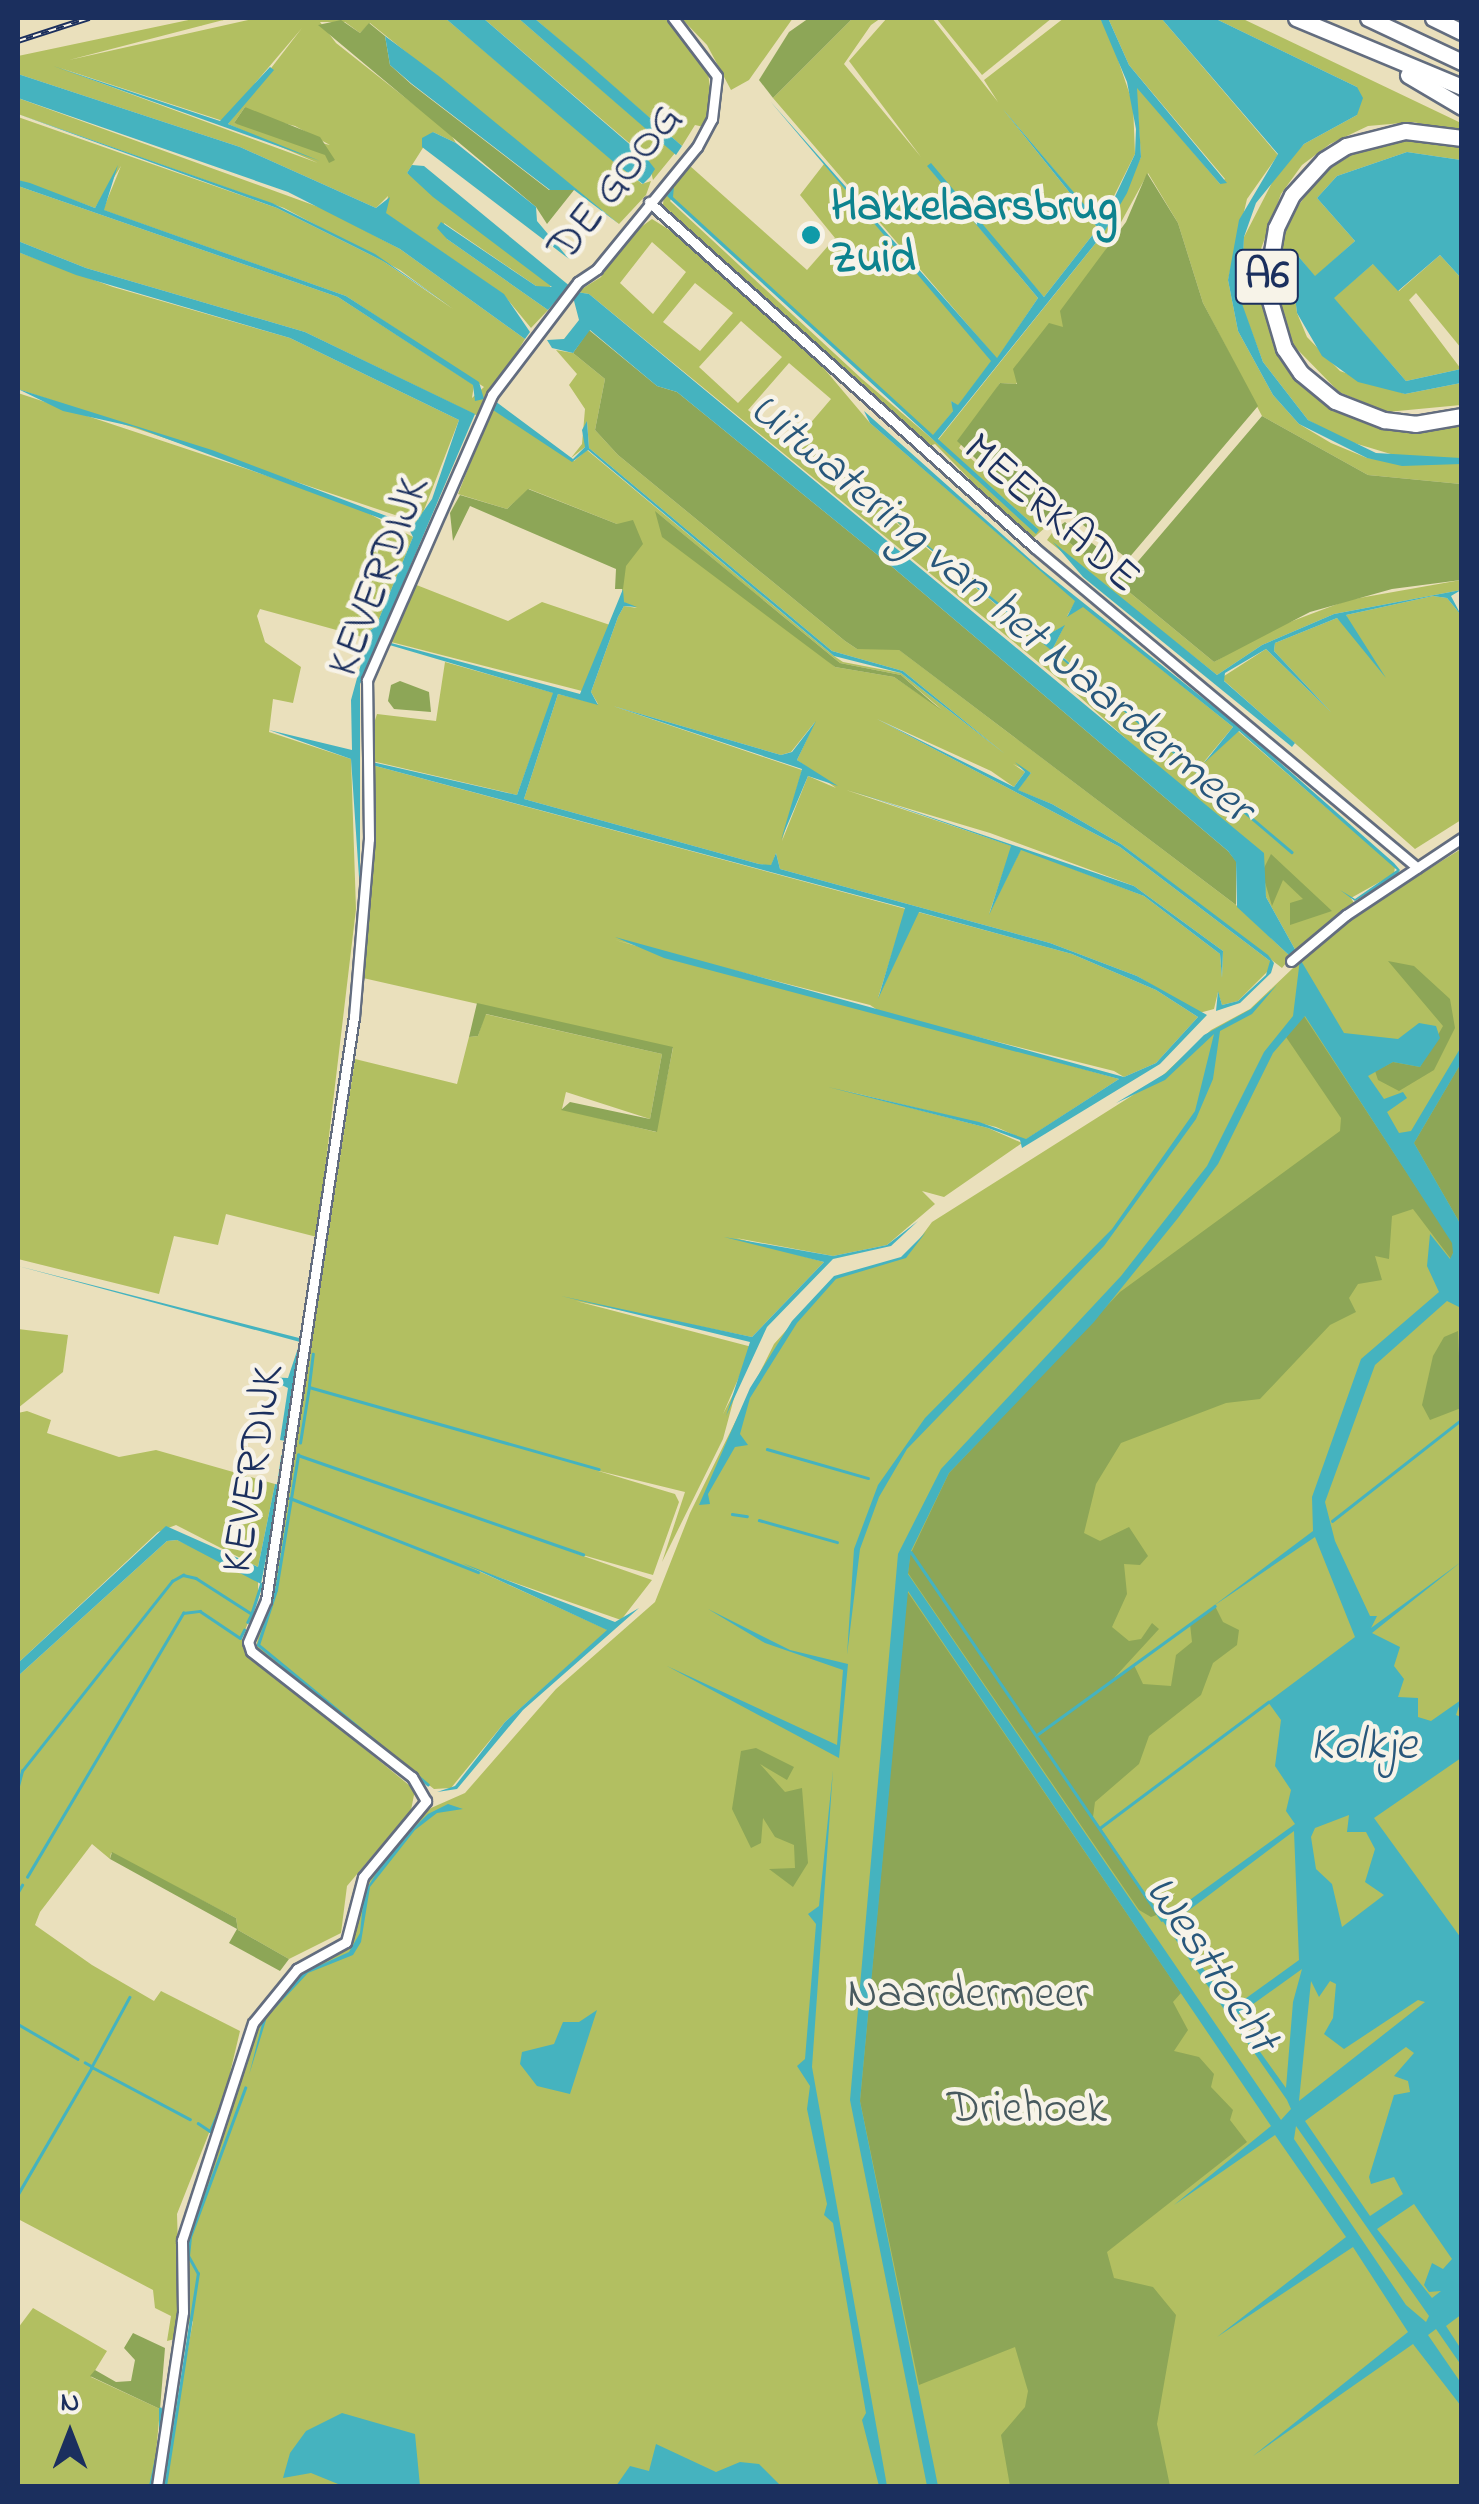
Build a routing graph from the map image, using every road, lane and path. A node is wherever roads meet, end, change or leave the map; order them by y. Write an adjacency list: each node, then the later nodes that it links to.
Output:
1 (673, 18): 12 (street, DE GOOG)
2 (1296, 18): 6 (highway)
3 (1433, 18): 5 (highway)
4 (1376, 21): 7 (highway); 8 (highway)
5 (1462, 32)
6 (1370, 52): 9 (highway); 10 (highway)
7 (1462, 52)
8 (1462, 62)
9 (1462, 88)
10 (1462, 107)
11 (1462, 138): 14 (highway, A6)
12 (650, 202): 13 (street, DE GOOG); 16 (street, MEERKADE)
13 (537, 333): 18 (street, KEVERDIJK)
14 (1462, 416)
15 (1462, 838): 16 (street)
16 (1417, 867): 17 (street)
17 (1296, 958)
18 (157, 2486)

